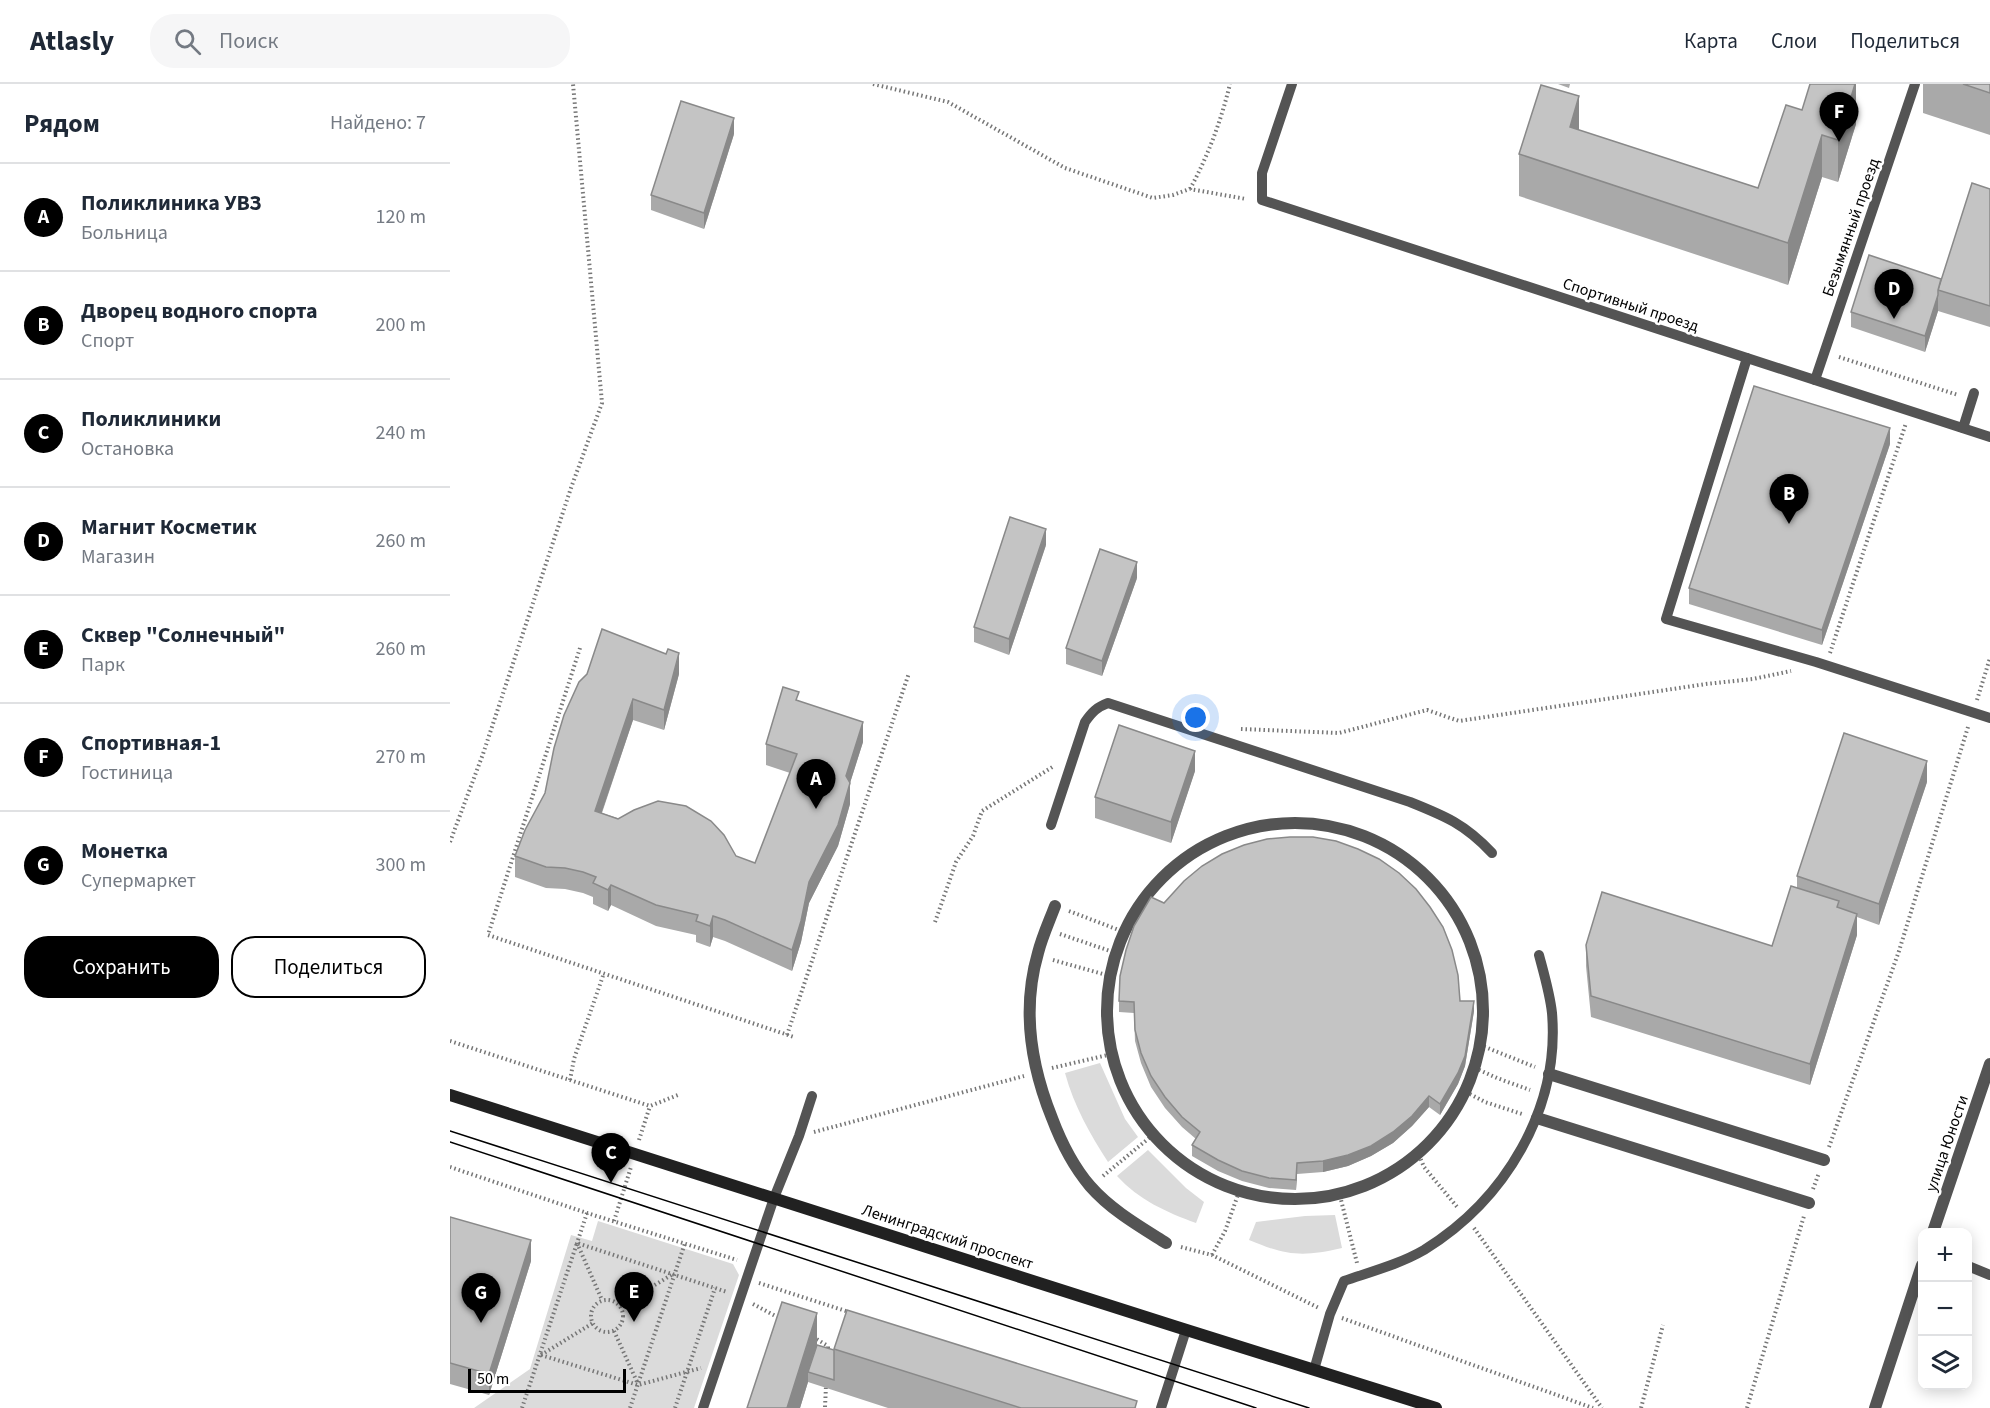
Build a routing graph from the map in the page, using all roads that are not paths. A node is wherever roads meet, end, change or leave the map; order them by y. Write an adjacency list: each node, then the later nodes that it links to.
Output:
1 (1292, 84): 3 (lane, Спортивный проезд)
2 (1915, 84): 4 (lane, Безымянный проезд)
3 (1747, 358): 4 (lane, Спортивный проезд); 8 (lane)
4 (1815, 380): 6 (lane, Спортивный проезд)
5 (1973, 396): 6 (lane)
6 (1963, 428): 7 (lane, Спортивный проезд)
7 (1990, 437)
8 (1990, 718)
9 (1051, 825): 10 (lane)
10 (1492, 853)
11 (1055, 906): 24 (street)
12 (1539, 955): 14 (lane)
13 (1990, 1064): 15 (street, улица Юности)
14 (1549, 1074): 18 (lane); 19 (street)
15 (1988, 1078): 23 (street, улица Юности)
16 (450, 1095): 21 (main road, Ленинградский проспект)
17 (812, 1096): 21 (lane)
18 (1537, 1118): 22 (street); 29 (lane)
19 (1824, 1160)
20 (1340, 1196): 20 (street)
21 (774, 1198): 28 (main road, Ленинградский проспект); 30 (lane)
22 (1809, 1203)
23 (1935, 1228)
24 (1166, 1243)
25 (1972, 1268): 26 (lane)
26 (1990, 1275)
27 (1918, 1280): 33 (street)
28 (1186, 1330): 29 (main road, Ленинградский проспект); 31 (lane)
29 (1314, 1370): 32 (main road, Ленинградский проспект)
30 (702, 1408)
31 (1161, 1408)
32 (1436, 1408)
33 (1875, 1408)

